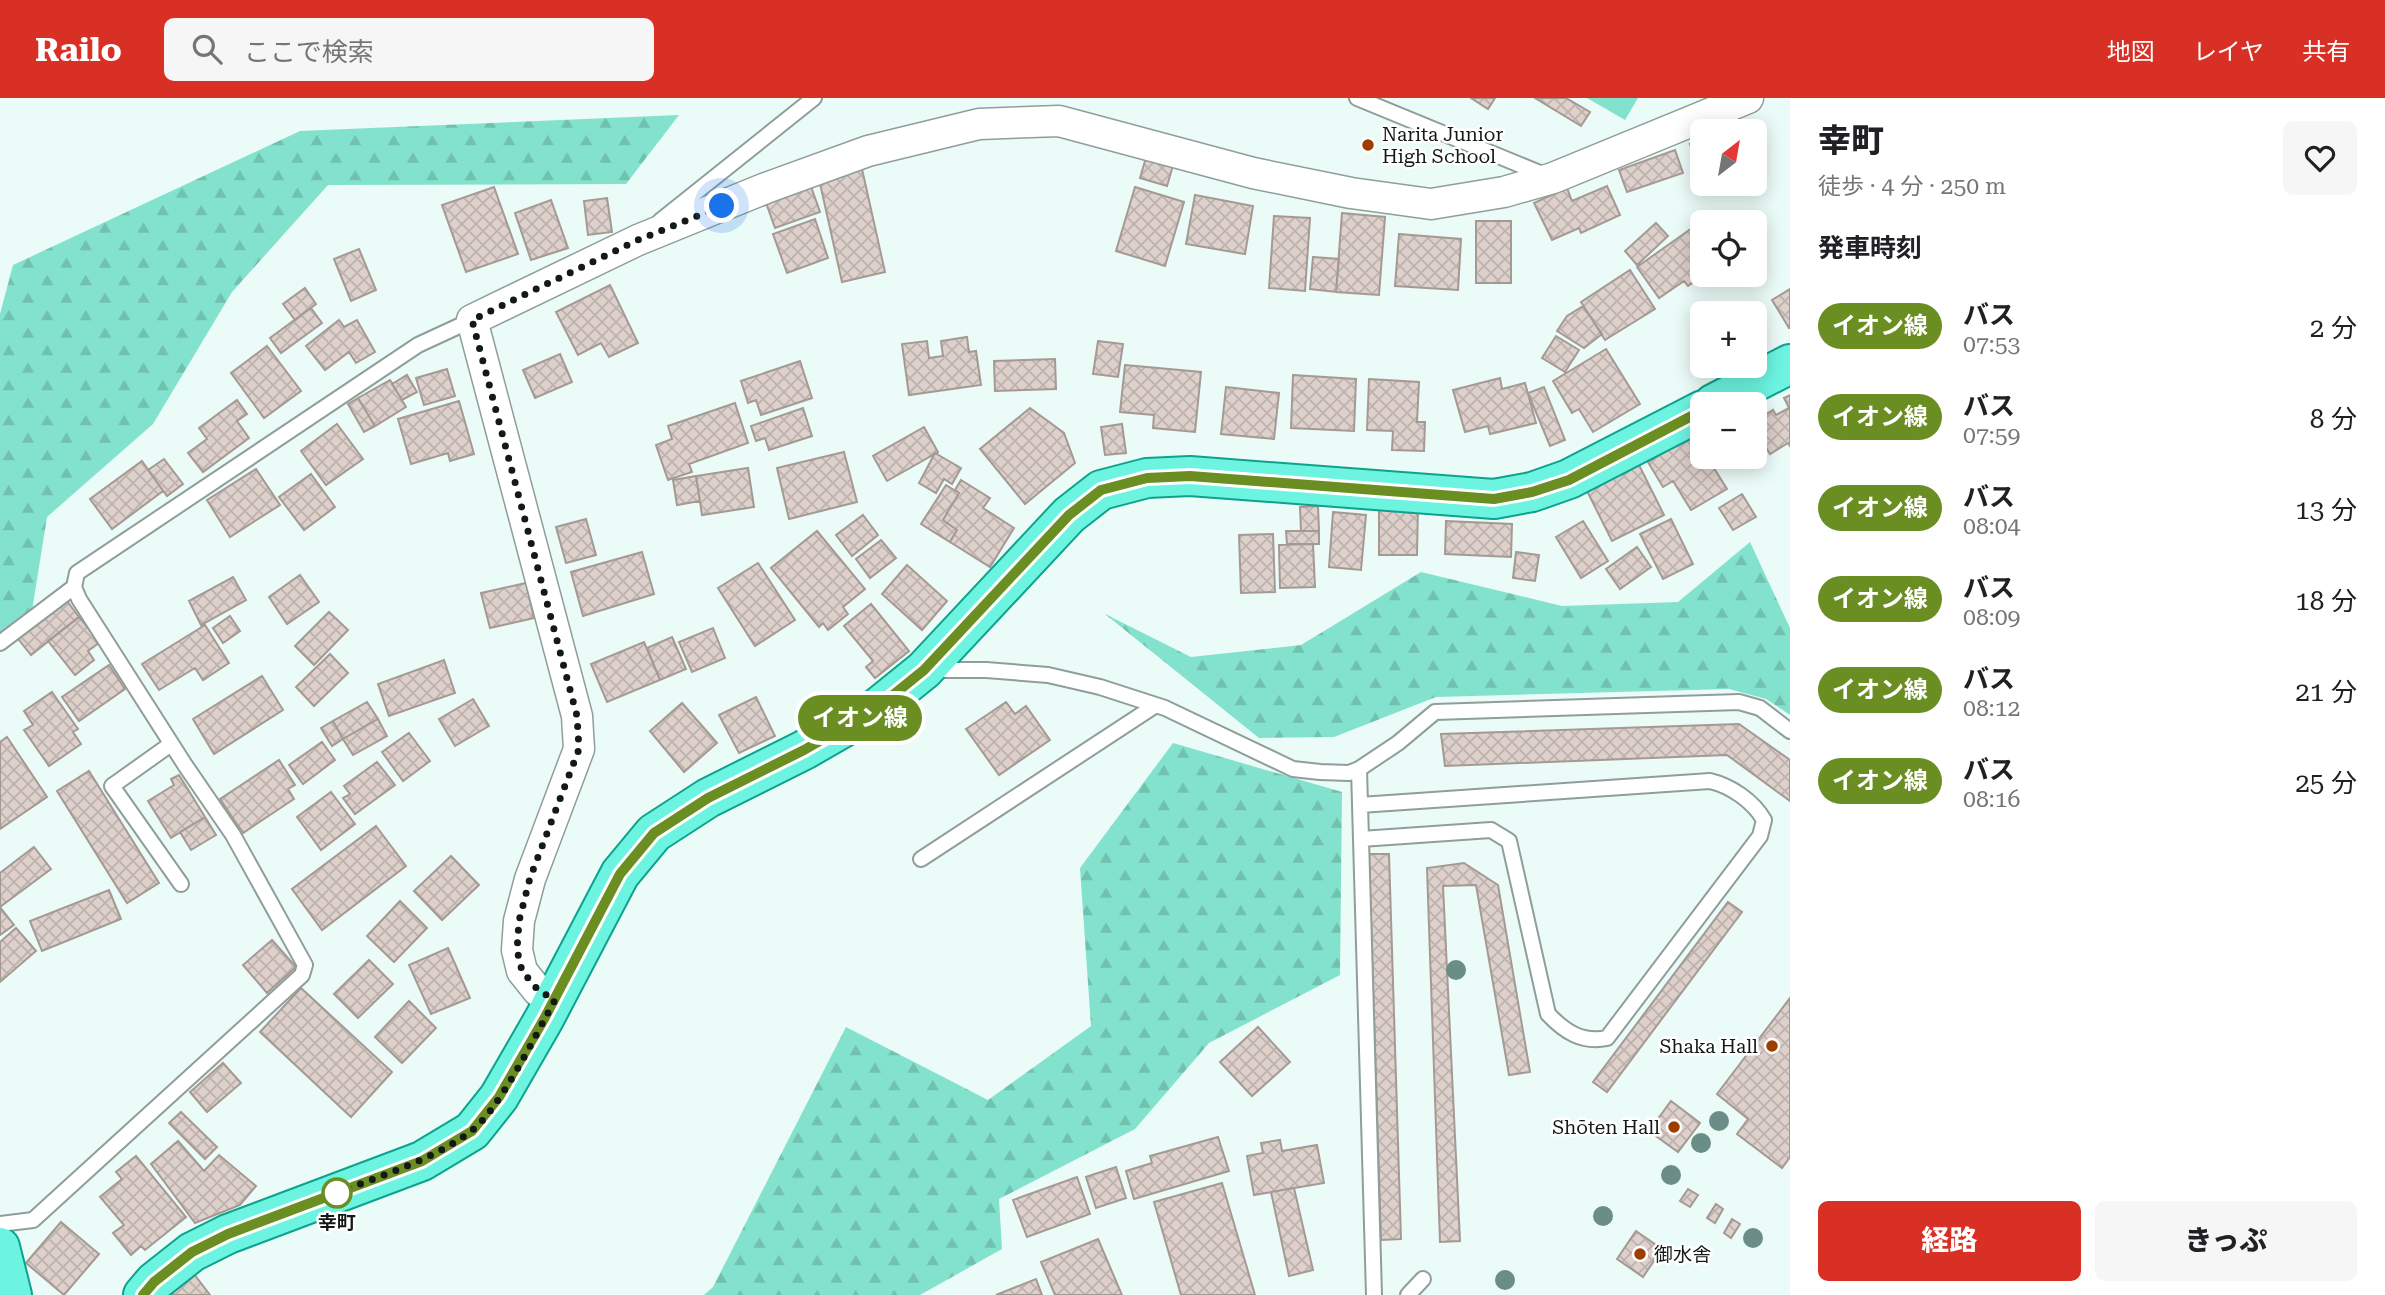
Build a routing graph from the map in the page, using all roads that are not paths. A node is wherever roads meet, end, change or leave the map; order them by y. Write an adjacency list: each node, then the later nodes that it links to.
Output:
1 (814, 98): 5 (lane)
2 (1357, 98): 4 (lane)
3 (1748, 98): 4 (street)
4 (1553, 178): 5 (street)
5 (638, 240): 6 (street)
6 (472, 320): 10 (lane); 21 (street)
7 (1790, 364): 8 (main road)
8 (1736, 392)
9 (1690, 417): 12 (main road)
10 (75, 587): 11 (lane); 15 (lane)
11 (0, 643)
12 (924, 670): 13 (lane); 21 (main road)
13 (1156, 705): 16 (lane); 19 (lane)
14 (1790, 731): 16 (lane)
15 (171, 744): 20 (lane); 22 (lane)
16 (1359, 769): 17 (lane)
17 (1360, 805): 18 (lane); 18 (lane)
18 (1361, 839): 27 (lane)
19 (921, 859)
20 (181, 884)
21 (555, 1000): 26 (main road)
22 (0, 1224)
23 (0, 1247): 25 (main road)
24 (1423, 1279): 28 (lane)
25 (12, 1295)
26 (143, 1295)
27 (1374, 1295)
28 (1408, 1295)

